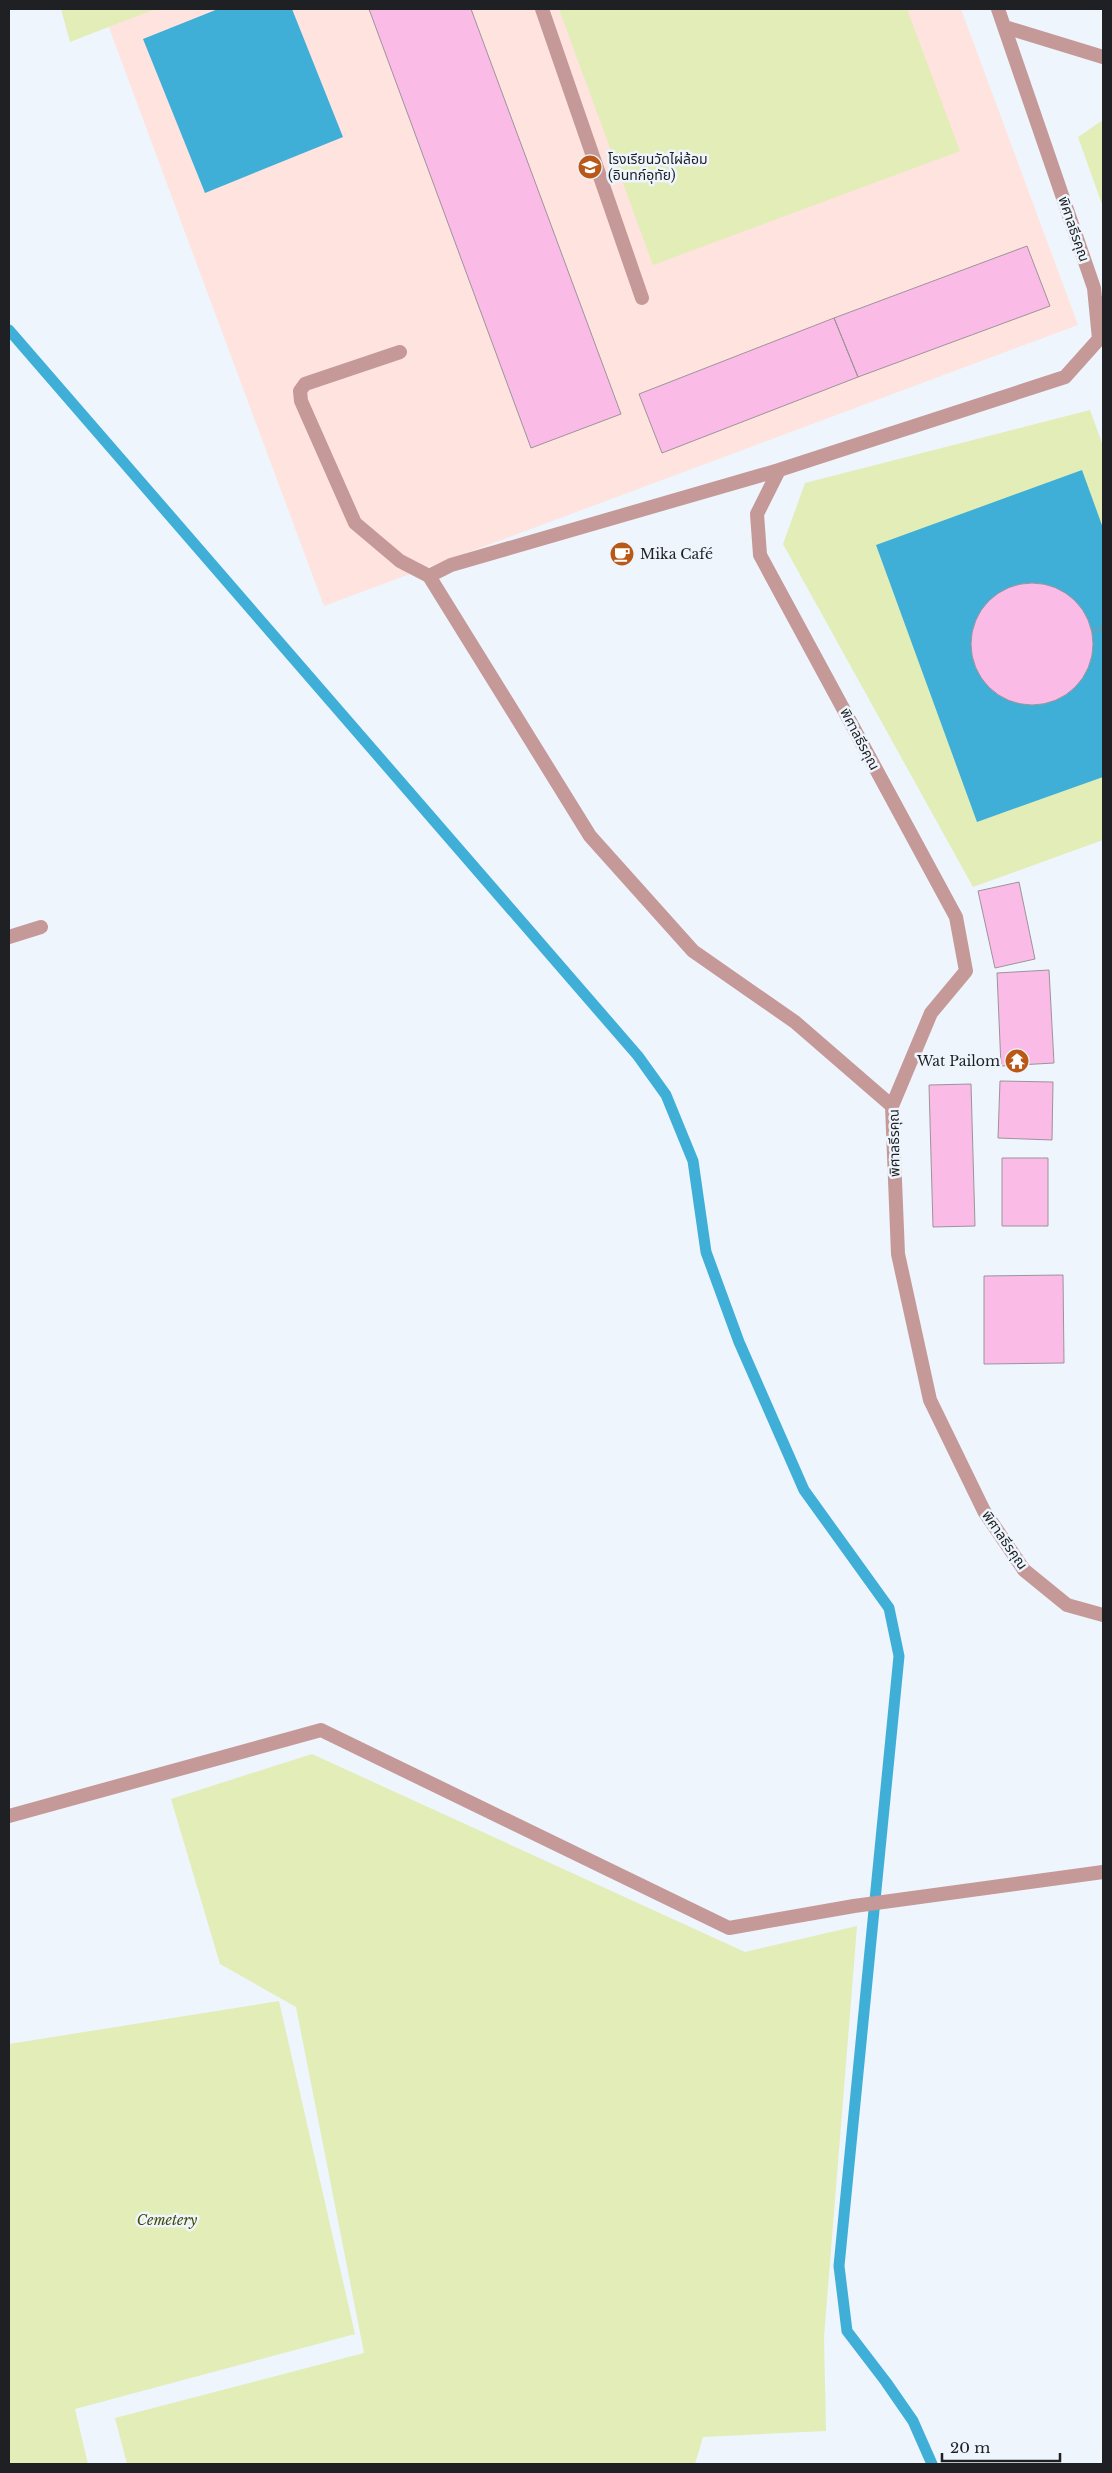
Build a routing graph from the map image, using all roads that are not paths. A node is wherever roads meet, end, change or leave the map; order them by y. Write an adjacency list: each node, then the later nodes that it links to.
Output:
1 (542, 9): 5 (street)
2 (998, 9): 3 (street, พิศาลธีรคุณ)
3 (1005, 27): 4 (street); 7 (street, พิศาลธีรคุณ)
4 (1103, 58)
5 (642, 298)
6 (400, 352): 8 (street)
7 (779, 470): 8 (street); 11 (street, พิศาลธีรคุณ)
8 (429, 576): 11 (street)
9 (41, 927): 10 (street)
10 (9, 936)
11 (892, 1106): 12 (street, พิศาลธีรคุณ)
12 (1103, 1615)
13 (9, 1816): 14 (street)
14 (1103, 1872)

